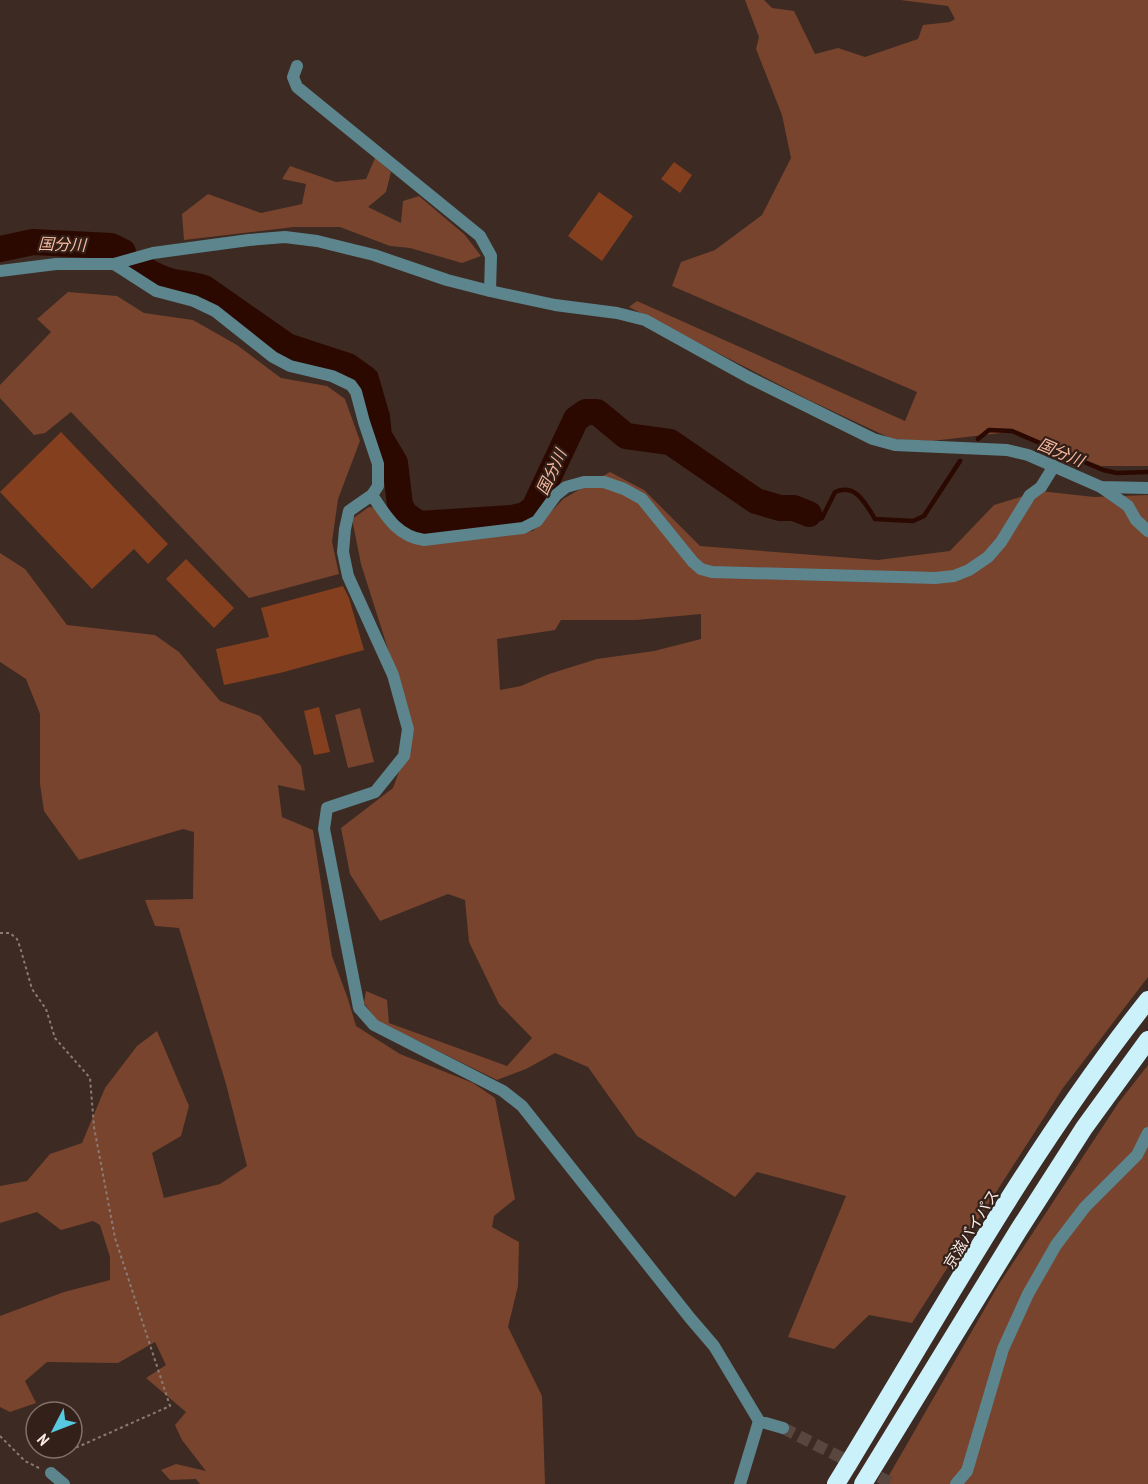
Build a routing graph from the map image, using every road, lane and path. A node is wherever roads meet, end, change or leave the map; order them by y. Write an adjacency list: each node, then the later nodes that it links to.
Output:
1 (297, 66): 4 (street)
2 (114, 264): 3 (street); 4 (street); 8 (street)
3 (0, 271)
4 (490, 291): 5 (street)
5 (1054, 466): 6 (street); 8 (street)
6 (1101, 487): 7 (street); 9 (street)
7 (1148, 488)
8 (372, 495): 14 (street)
9 (1148, 531)
10 (0, 933): 17 (path)
11 (1148, 1000): 20 (highway, 京滋バイパス)
12 (1148, 1040): 21 (highway)
13 (1148, 1133): 22 (street)
14 (759, 1420): 15 (street); 19 (street)
15 (783, 1428)
16 (0, 1436): 17 (path)
17 (51, 1473): 18 (street)
18 (64, 1484)
19 (740, 1484)
20 (836, 1484)
21 (863, 1484)
22 (956, 1484)

